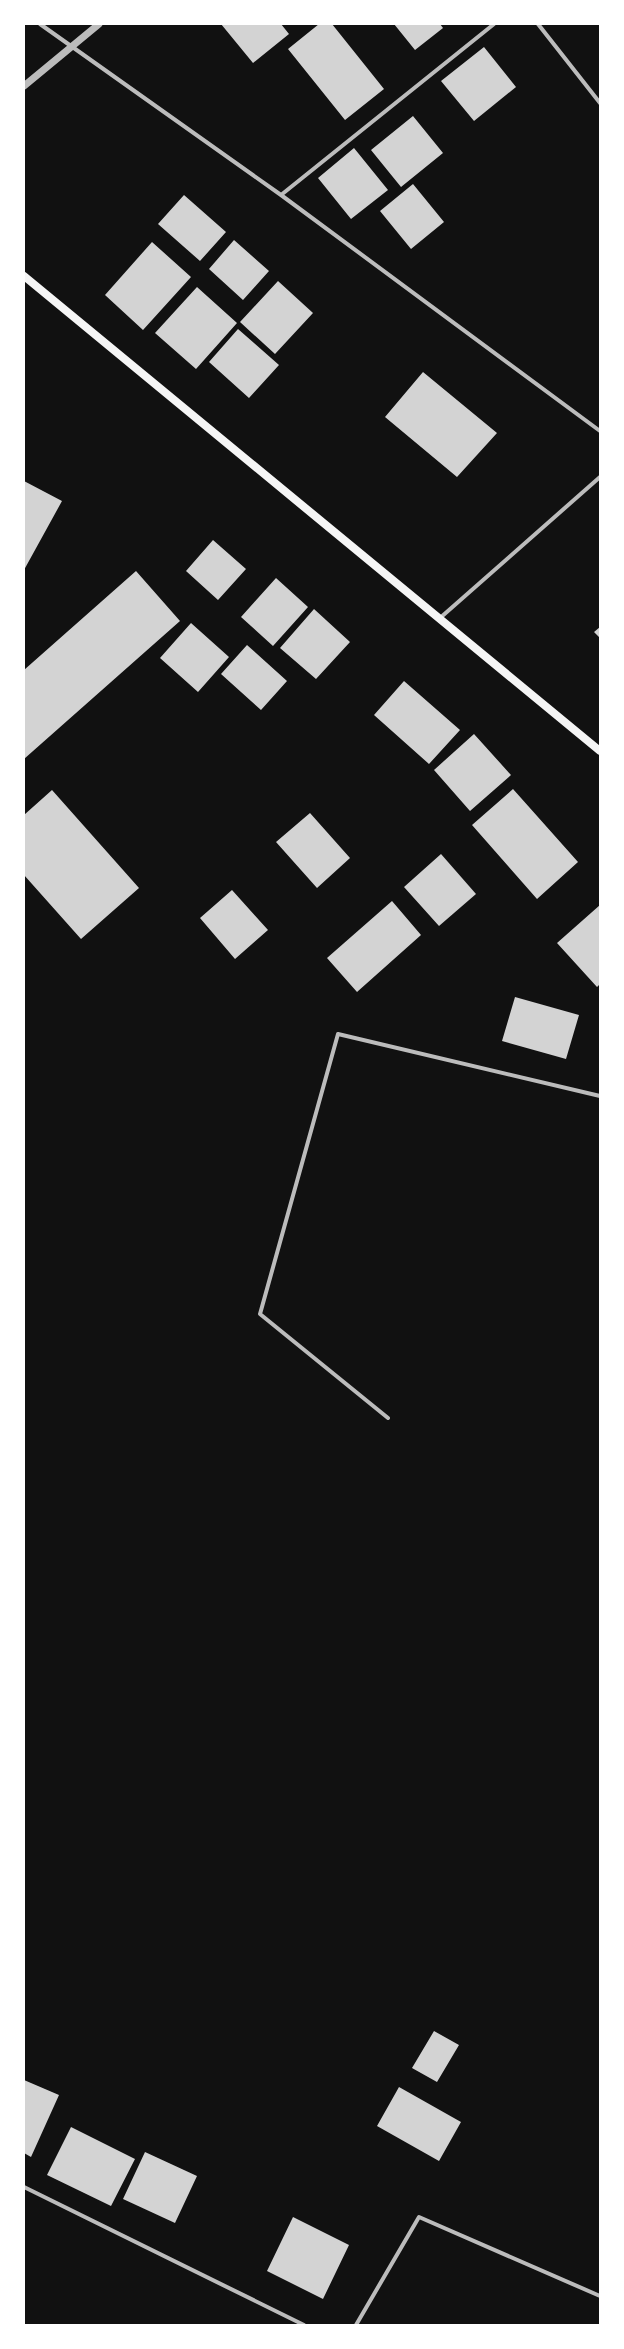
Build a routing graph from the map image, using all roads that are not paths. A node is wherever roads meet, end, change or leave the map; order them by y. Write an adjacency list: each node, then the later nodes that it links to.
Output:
1 (40, 24): 5 (street)
2 (99, 24): 5 (street)
3 (494, 24): 8 (street)
4 (538, 24): 7 (street)
5 (71, 47): 6 (street); 8 (street)
6 (24, 86)
7 (600, 103)
8 (281, 195): 10 (street)
9 (24, 276): 12 (main road)
10 (600, 431)
11 (600, 477): 12 (street)
12 (440, 618): 13 (main road)
13 (600, 751)
14 (600, 1096): 15 (street)
15 (388, 1418)
16 (24, 2187): 18 (street)
17 (600, 2296): 19 (street)
18 (304, 2325)
19 (356, 2325)

